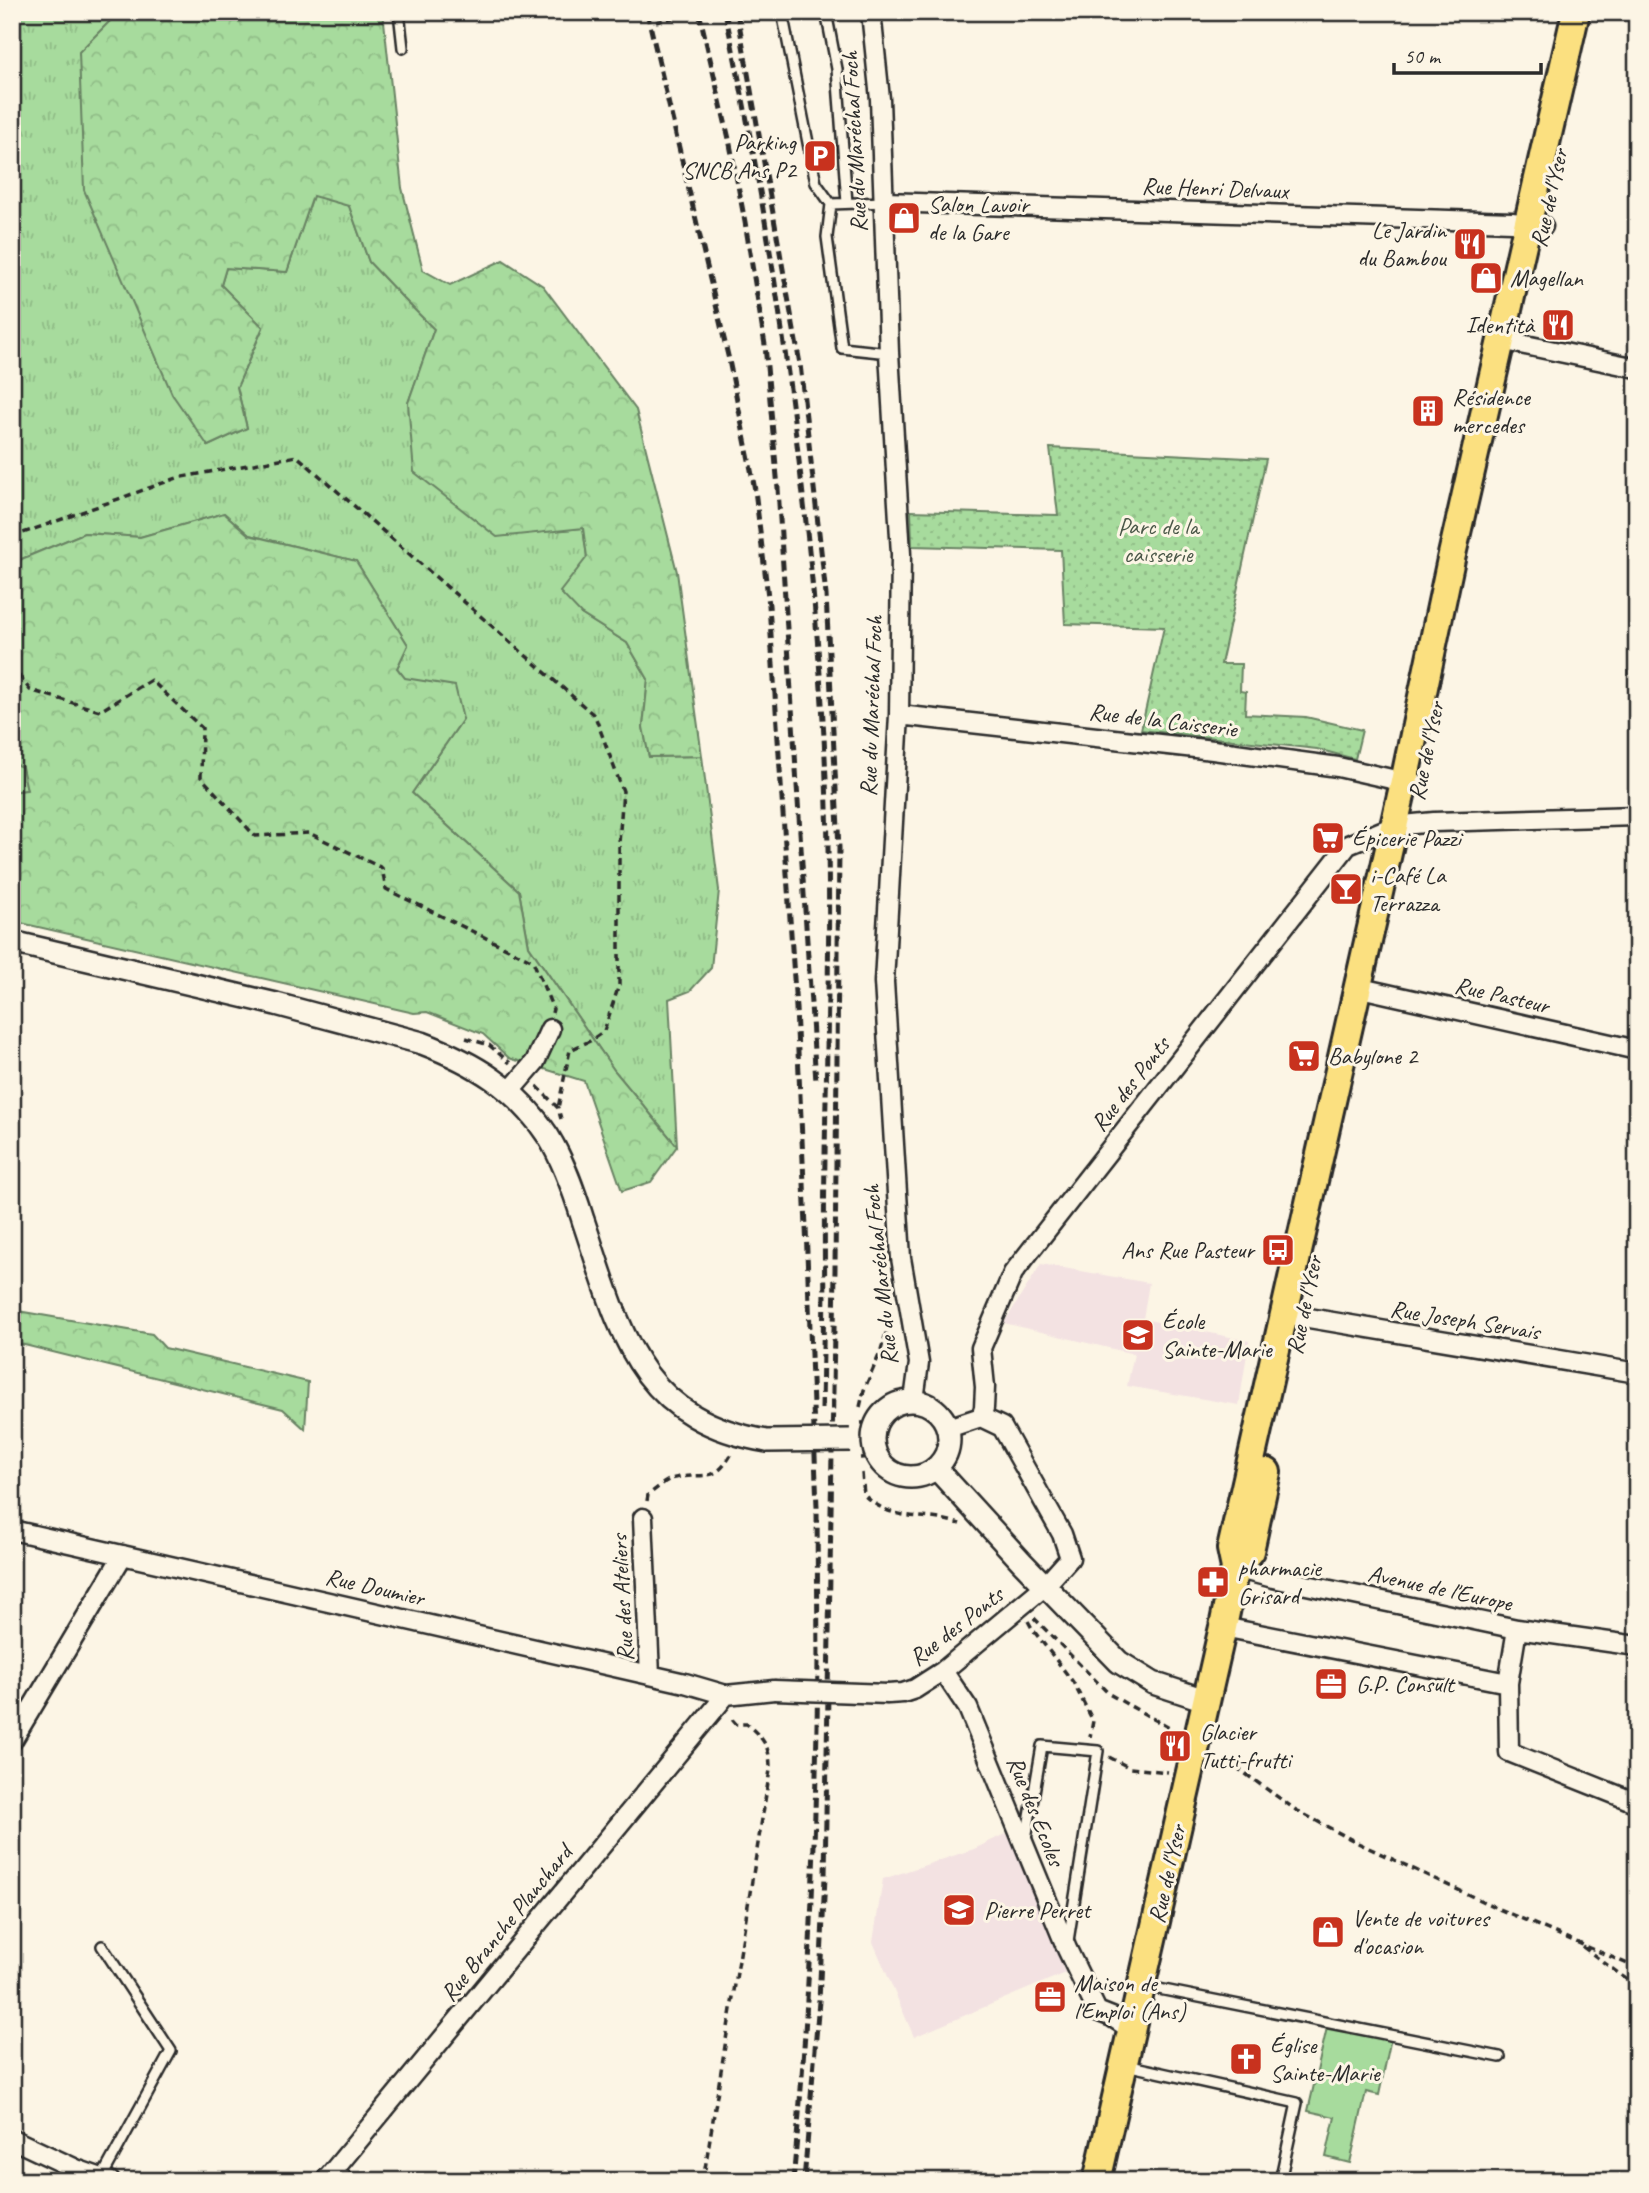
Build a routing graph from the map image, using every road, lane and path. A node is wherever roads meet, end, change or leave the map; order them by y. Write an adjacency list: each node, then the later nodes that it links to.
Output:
1 (399, 12): 11 (lane)
2 (668, 12): 9 (path)
3 (782, 12): 14 (lane)
4 (826, 12): 13 (lane)
5 (872, 12): 12 (street, Rue du Maréchal Foch)
6 (1576, 12): 15 (main road, Rue de l'Yser)
7 (1592, 12): 15 (main road, Rue de l'Yser)
8 (685, 15): 9 (path)
9 (669, 19): 10 (path)
10 (656, 22)
11 (402, 48)
12 (885, 202): 13 (lane); 15 (street, Rue Henri Delvaux); 17 (street, Rue du Maréchal Foch)
13 (847, 203): 14 (lane)
14 (831, 204): 17 (lane)
15 (1535, 224): 16 (main road, Rue de l'Yser)
16 (1509, 342): 18 (street); 22 (main road, Rue de l'Yser)
17 (889, 353): 21 (street, Rue du Maréchal Foch)
18 (1637, 368)
19 (12, 537): 30 (path)
20 (12, 666): 27 (path)
21 (899, 715): 22 (street, Rue de la Caisserie); 34 (street, Rue du Maréchal Foch)
22 (1411, 784): 24 (main road, Rue de l'Yser)
23 (1637, 816): 24 (street, Rue des Ponts)
24 (1401, 826): 26 (main road, Rue de l'Yser); 36 (street, Rue des Ponts)
25 (12, 942): 29 (street)
26 (1364, 989): 28 (street, Rue Pasteur); 31 (main road, Rue de l'Yser)
27 (550, 1029): 29 (street)
28 (1637, 1051)
29 (510, 1091): 40 (street, bridge)
30 (564, 1126)
31 (1293, 1316): 33 (street, Rue Joseph Servais); 48 (main road, Rue de l'Yser)
32 (891, 1317): 35 (path)
33 (1637, 1373)
34 (914, 1400): 37 (street); 42 (street)
35 (860, 1407)
36 (981, 1417): 37 (street); 49 (street, Rue des Ponts)
37 (948, 1428): 43 (street)
38 (728, 1447): 39 (path)
39 (734, 1449): 41 (path); 44 (path)
40 (851, 1449): 42 (street); 42 (path)
41 (742, 1451)
42 (870, 1457): 43 (street); 45 (path)
43 (936, 1468): 49 (street)
44 (643, 1518): 55 (street, Rue des Ateliers)
45 (961, 1524)
46 (12, 1530): 47 (street, Rue Doumier)
47 (123, 1555): 55 (street, Rue Doumier); 60 (street)
48 (1235, 1568): 51 (main road, Rue de l'Yser); 52 (street, Avenue de l'Europe)
49 (1045, 1586): 50 (street, Rue des Ponts); 58 (street)
50 (1021, 1606): 54 (street, Rue des Ponts); 59 (path); 61 (path)
51 (1223, 1627): 56 (street); 58 (main road, Rue de l'Yser)
52 (1517, 1629): 53 (street, Avenue de l'Europe); 56 (street)
53 (1637, 1646)
54 (943, 1671): 57 (street, Rue des Ponts, bridge); 65 (street, Rue des Ecoles)
55 (650, 1675): 57 (street, Rue Doumier)
56 (1508, 1683): 64 (street)
57 (726, 1695): 77 (street, Rue Branche Planchard); 80 (path)
58 (1205, 1700): 63 (main road, Rue de l'Yser)
59 (1173, 1730)
60 (12, 1741)
61 (1093, 1750): 63 (path); 65 (lane); 68 (lane)
62 (1226, 1760): 66 (path)
63 (1191, 1775): 70 (main road, Rue de l'Yser)
64 (1637, 1803)
65 (1024, 1848): 68 (street, Rue des Ecoles)
66 (1579, 1944): 69 (path); 71 (path)
67 (102, 1946): 78 (lane)
68 (1066, 1949): 72 (street, Rue des Ecoles)
69 (1637, 1968)
70 (1142, 1985): 72 (main road, Rue de l'Yser); 73 (lane)
71 (1637, 1987)
72 (1132, 2030): 74 (main road, Rue de l'Yser)
73 (1500, 2057)
74 (1124, 2065): 81 (main road, Rue de l'Yser); 82 (lane)
75 (12, 2139): 76 (street)
76 (72, 2175): 78 (street)
77 (330, 2175): 79 (lane)
78 (106, 2179)
79 (353, 2181)
80 (703, 2181)
81 (1097, 2181)
82 (1280, 2181)

